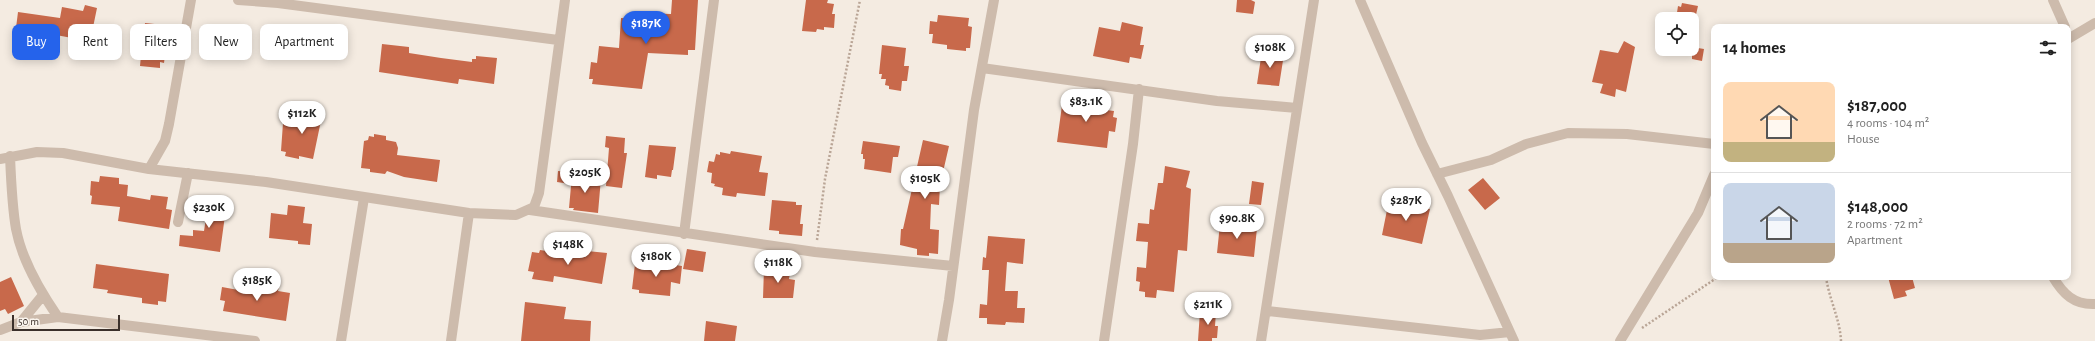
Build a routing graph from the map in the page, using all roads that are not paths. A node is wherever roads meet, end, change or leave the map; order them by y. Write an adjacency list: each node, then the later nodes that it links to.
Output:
1 (191, 0): 19 (street)
2 (238, 0): 9 (street)
3 (565, 0): 13 (street)
4 (714, 0): 27 (street)
5 (994, 0): 14 (street)
6 (1314, 0): 16 (street)
7 (1360, 0): 21 (street)
8 (2053, 0): 11 (street)
9 (278, 2): 13 (street)
10 (2095, 23): 12 (street)
11 (2064, 24)
12 (2071, 36)
13 (558, 40): 24 (street)
14 (982, 68): 15 (street); 28 (street)
15 (1138, 89): 16 (street); 42 (street)
16 (1297, 108): 32 (street)
17 (1711, 144): 21 (street)
18 (5, 158): 19 (street); 30 (street)
19 (149, 169): 20 (street)
20 (188, 173): 23 (street); 26 (street)
21 (1437, 174): 36 (street)
22 (1711, 182): 37 (street)
23 (364, 198): 25 (street); 39 (street)
24 (530, 210): 25 (street); 27 (street)
25 (469, 213): 40 (street)
26 (178, 222)
27 (684, 234): 28 (street)
28 (953, 266): 41 (street)
29 (2055, 280): 31 (street)
30 (43, 295): 33 (street); 34 (street)
31 (2095, 304)
32 (1267, 311): 36 (street); 43 (street)
33 (58, 317): 34 (street); 38 (street)
34 (21, 322): 35 (street)
35 (0, 330)
36 (1512, 337)
37 (1622, 338)
38 (255, 341)
39 (341, 341)
40 (451, 341)
41 (942, 341)
42 (1104, 341)
43 (1261, 341)

